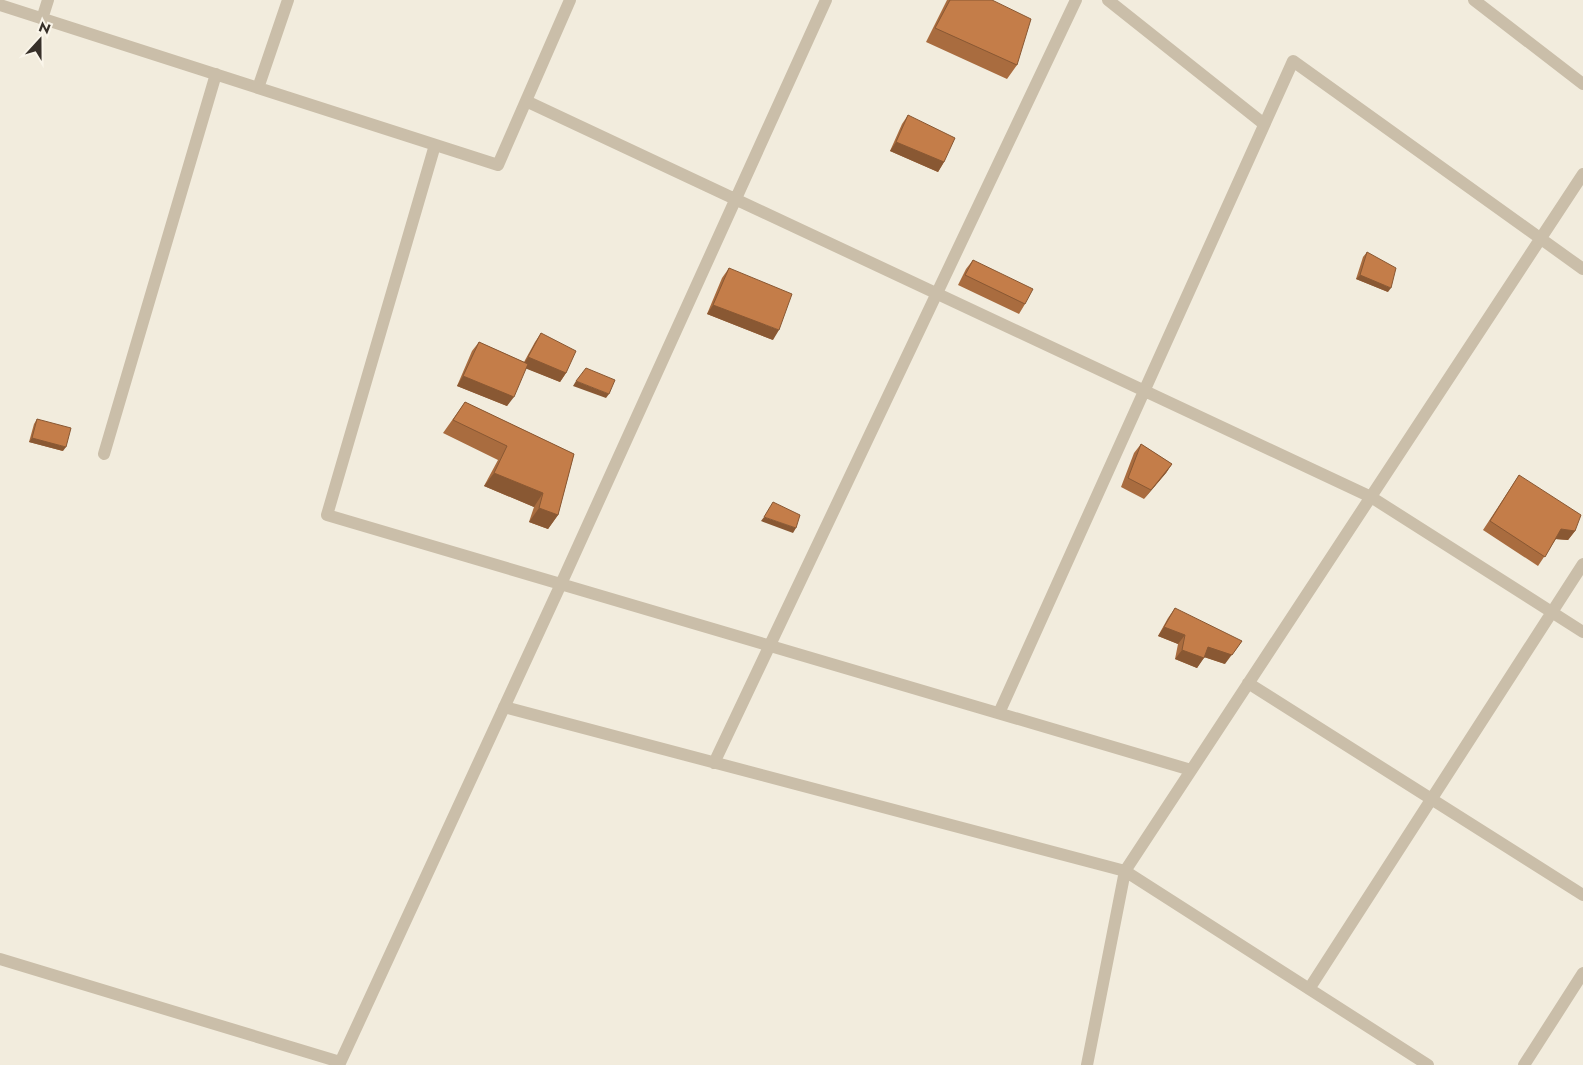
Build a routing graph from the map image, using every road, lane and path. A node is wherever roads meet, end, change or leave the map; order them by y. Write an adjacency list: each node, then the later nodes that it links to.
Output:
1 (48, 0): 9 (street)
2 (288, 0): 12 (street)
3 (570, 0): 13 (street)
4 (826, 0): 17 (street)
5 (1076, 0): 20 (street)
6 (1108, 0): 14 (street)
7 (1474, 0): 11 (street)
8 (1, 9): 9 (street)
9 (42, 19): 10 (street)
10 (216, 74): 12 (street); 22 (street)
11 (1583, 84)
12 (258, 88): 15 (street)
13 (526, 101): 15 (street); 17 (street)
14 (1264, 124): 18 (street); 21 (street)
15 (435, 144): 25 (street)
16 (1583, 174): 18 (street)
17 (735, 200): 20 (street); 25 (street)
18 (1541, 238): 19 (street); 23 (street)
19 (1583, 269)
20 (936, 294): 21 (street); 28 (street)
21 (1144, 391): 23 (street); 31 (street)
22 (104, 454)
23 (1371, 497): 26 (street); 29 (street)
24 (1583, 564): 26 (street)
25 (561, 584): 28 (street); 30 (street)
26 (1552, 612): 27 (street); 34 (street)
27 (1583, 632)
28 (769, 645): 31 (street); 32 (street)
29 (1248, 683): 33 (street); 34 (street)
30 (504, 707): 32 (street); 40 (street)
31 (999, 713): 33 (street)
32 (714, 763): 35 (street)
33 (1192, 770): 35 (street)
34 (1432, 799): 36 (street); 39 (street)
35 (1125, 870): 39 (street); 41 (street)
36 (1583, 895)
37 (0, 959): 40 (street)
38 (1583, 973): 43 (street)
39 (1309, 988): 42 (street)
40 (340, 1064)
41 (1087, 1065)
42 (1428, 1065)
43 (1524, 1065)

